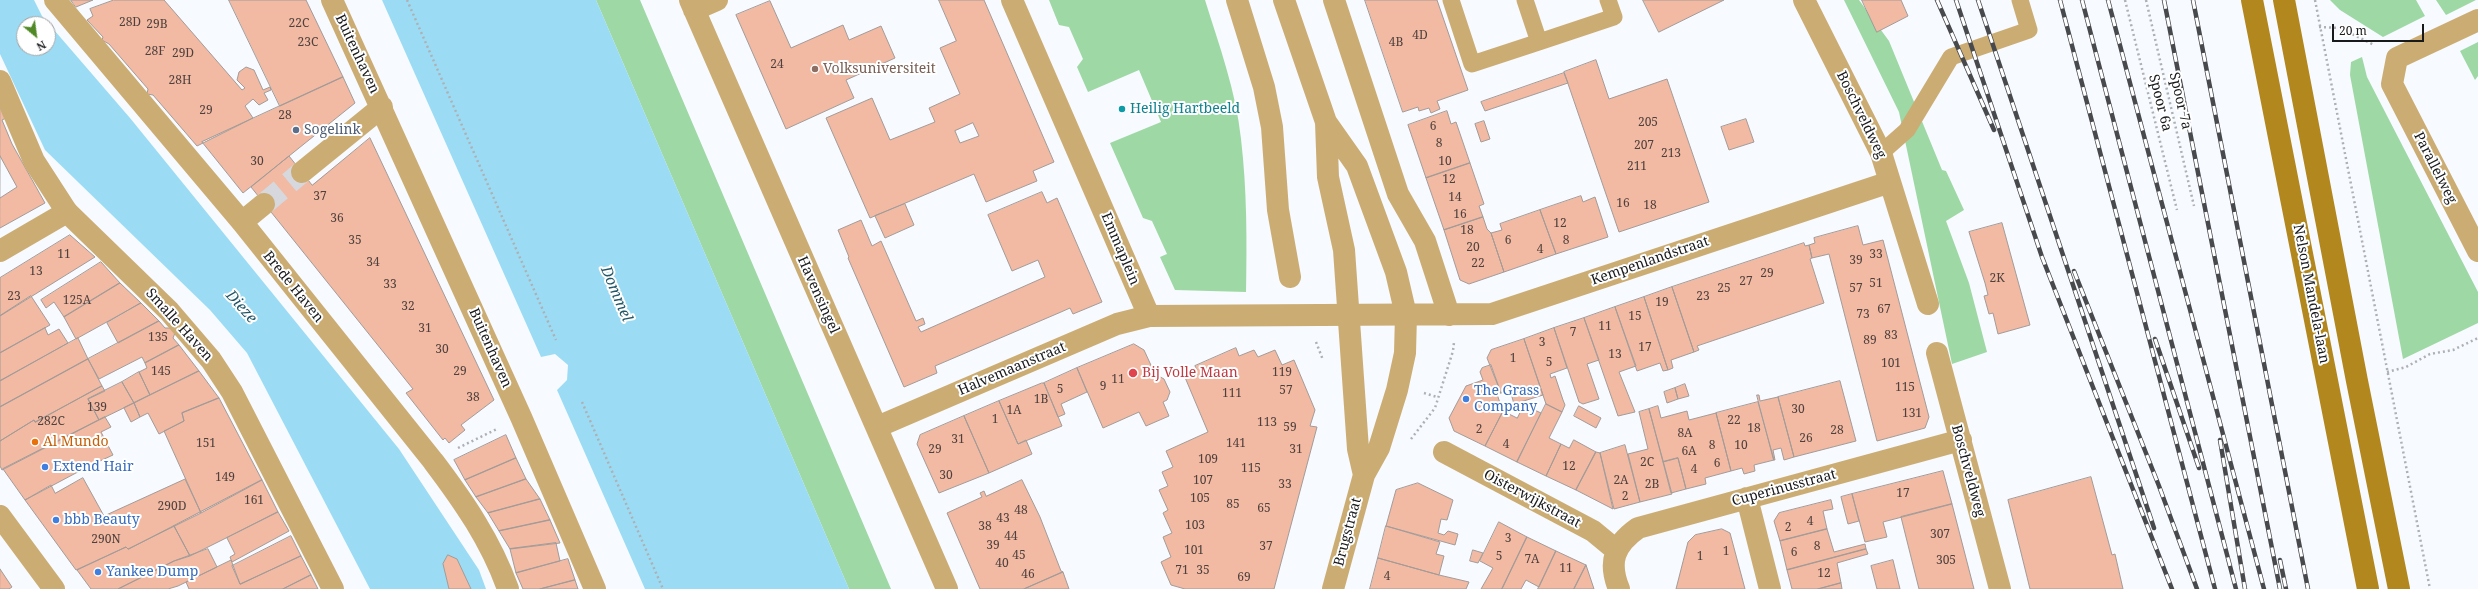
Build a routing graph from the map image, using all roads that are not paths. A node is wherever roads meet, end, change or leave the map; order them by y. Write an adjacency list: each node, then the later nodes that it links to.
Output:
1 (55, 0): 26 (street, Brede Haven)
2 (332, 0): 19 (street, Buitenhaven)
3 (717, 0): 15 (street)
4 (1012, 0): 33 (street, Emmaplein)
5 (1237, 0): 29 (street)
6 (1284, 0): 20 (street)
7 (1334, 0): 32 (street)
8 (1451, 0): 17 (lane)
9 (1525, 0): 17 (lane)
10 (1608, 0): 17 (lane)
11 (1804, 0): 21 (street, Boschveldweg)
12 (2020, 0): 21 (lane)
13 (2252, 0): 52 (main road, Nelson Mandela-laan)
14 (2284, 0): 53 (main road, Nelson Mandela-laan)
15 (692, 5): 36 (street, Havensingel)
16 (2478, 20): 28 (street, Parallelweg)
17 (1539, 42)
18 (0, 81): 25 (street, Smalle Haven)
19 (382, 107): 22 (street, Buitenhaven); 46 (street, Buitenhaven)
20 (1326, 122): 31 (street); 34 (street)
21 (1881, 153): 23 (street, Boschveldweg)
22 (302, 172)
23 (1890, 182): 30 (street, Boschveldweg); 32 (street, Kempenlandstraat)
24 (264, 204): 26 (street)
25 (67, 212): 27 (street); 44 (street, Smalle Haven)
26 (242, 222): 45 (street, Brede Haven)
27 (0, 251)
28 (2478, 251)
29 (1290, 277)
30 (1928, 304)
31 (1406, 315): 32 (street, Kempenlandstraat); 34 (street); 39 (street)
32 (1449, 315)
33 (1149, 316): 34 (street); 36 (street, Halvemaanstraat)
34 (1347, 316): 39 (street)
35 (1937, 353): 37 (street, Boschveldweg)
36 (877, 427): 47 (street, Havensingel)
37 (1960, 440): 40 (street, Cuperinusstraat); 51 (street, Boschveldweg)
38 (1444, 452): 42 (street, Oisterwijkstraat)
39 (1364, 475): 48 (street, Brugstraat)
40 (1747, 498): 42 (street, Cuperinusstraat); 50 (street)
41 (0, 516): 43 (street)
42 (1616, 550): 49 (street)
43 (54, 589)
44 (332, 589)
45 (508, 589)
46 (595, 589)
47 (947, 589)
48 (1333, 589)
49 (1618, 589)
50 (1770, 589)
51 (2000, 589)
52 (2368, 589)
53 (2399, 589)

